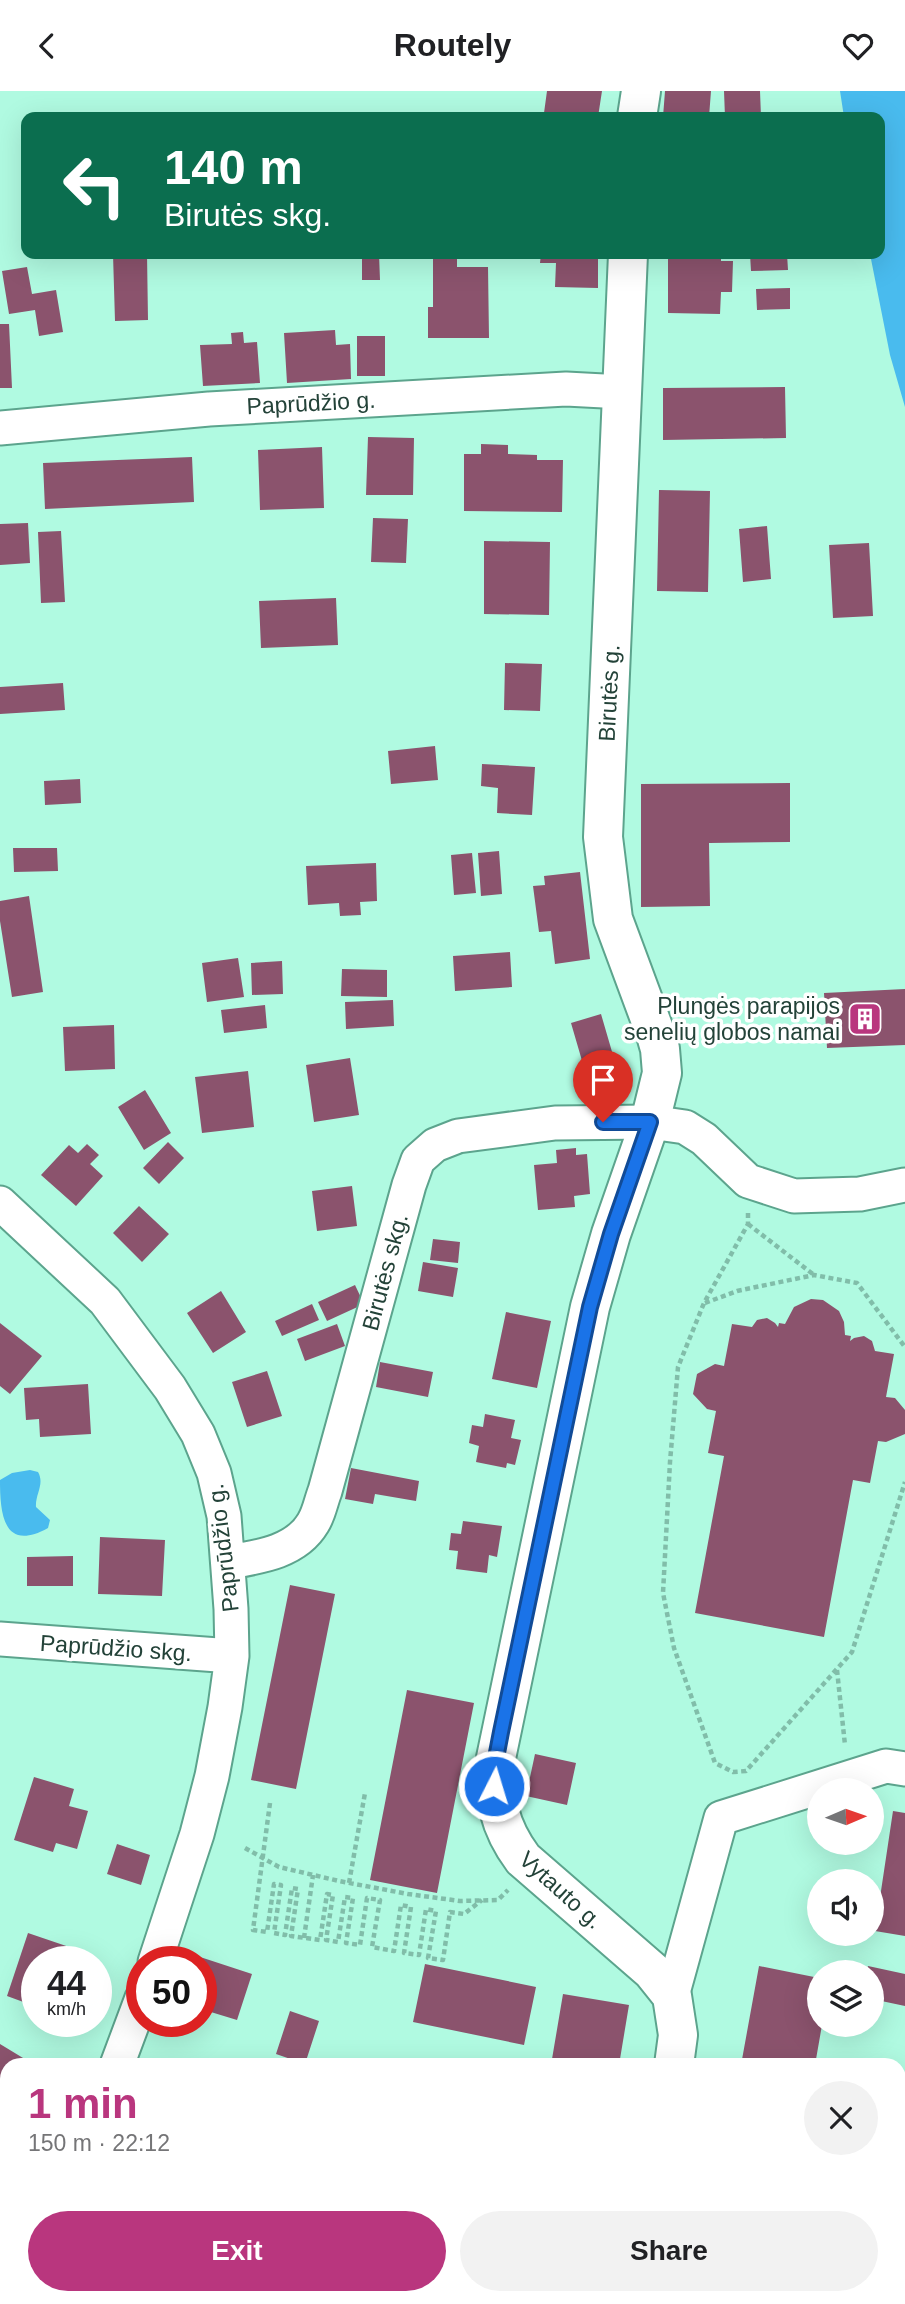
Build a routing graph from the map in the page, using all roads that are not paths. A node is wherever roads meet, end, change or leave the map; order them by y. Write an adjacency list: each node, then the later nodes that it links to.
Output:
1 (640, 91): 2 (main road)
2 (637, 112)
3 (628, 259): 4 (main road, Birutės g.)
4 (623, 392): 5 (street, Paprūdžio g.); 6 (main road, Birutės g.)
5 (0, 428)
6 (650, 1122): 7 (street, Birutės skg.); 9 (street, Birutės skg.); 14 (main road, Vytauto g.)
7 (905, 1185)
8 (0, 1203): 9 (street, Paprūdžio g.)
9 (229, 1562): 11 (street, Paprūdžio g.)
10 (0, 1639): 11 (street, Paprūdžio skg.)
11 (232, 1656): 13 (street, Paprūdžio g.)
12 (905, 1769): 14 (street)
13 (160, 1946)
14 (672, 1996): 17 (main road)
15 (127, 2037): 16 (street)
16 (120, 2058)
17 (675, 2058)

